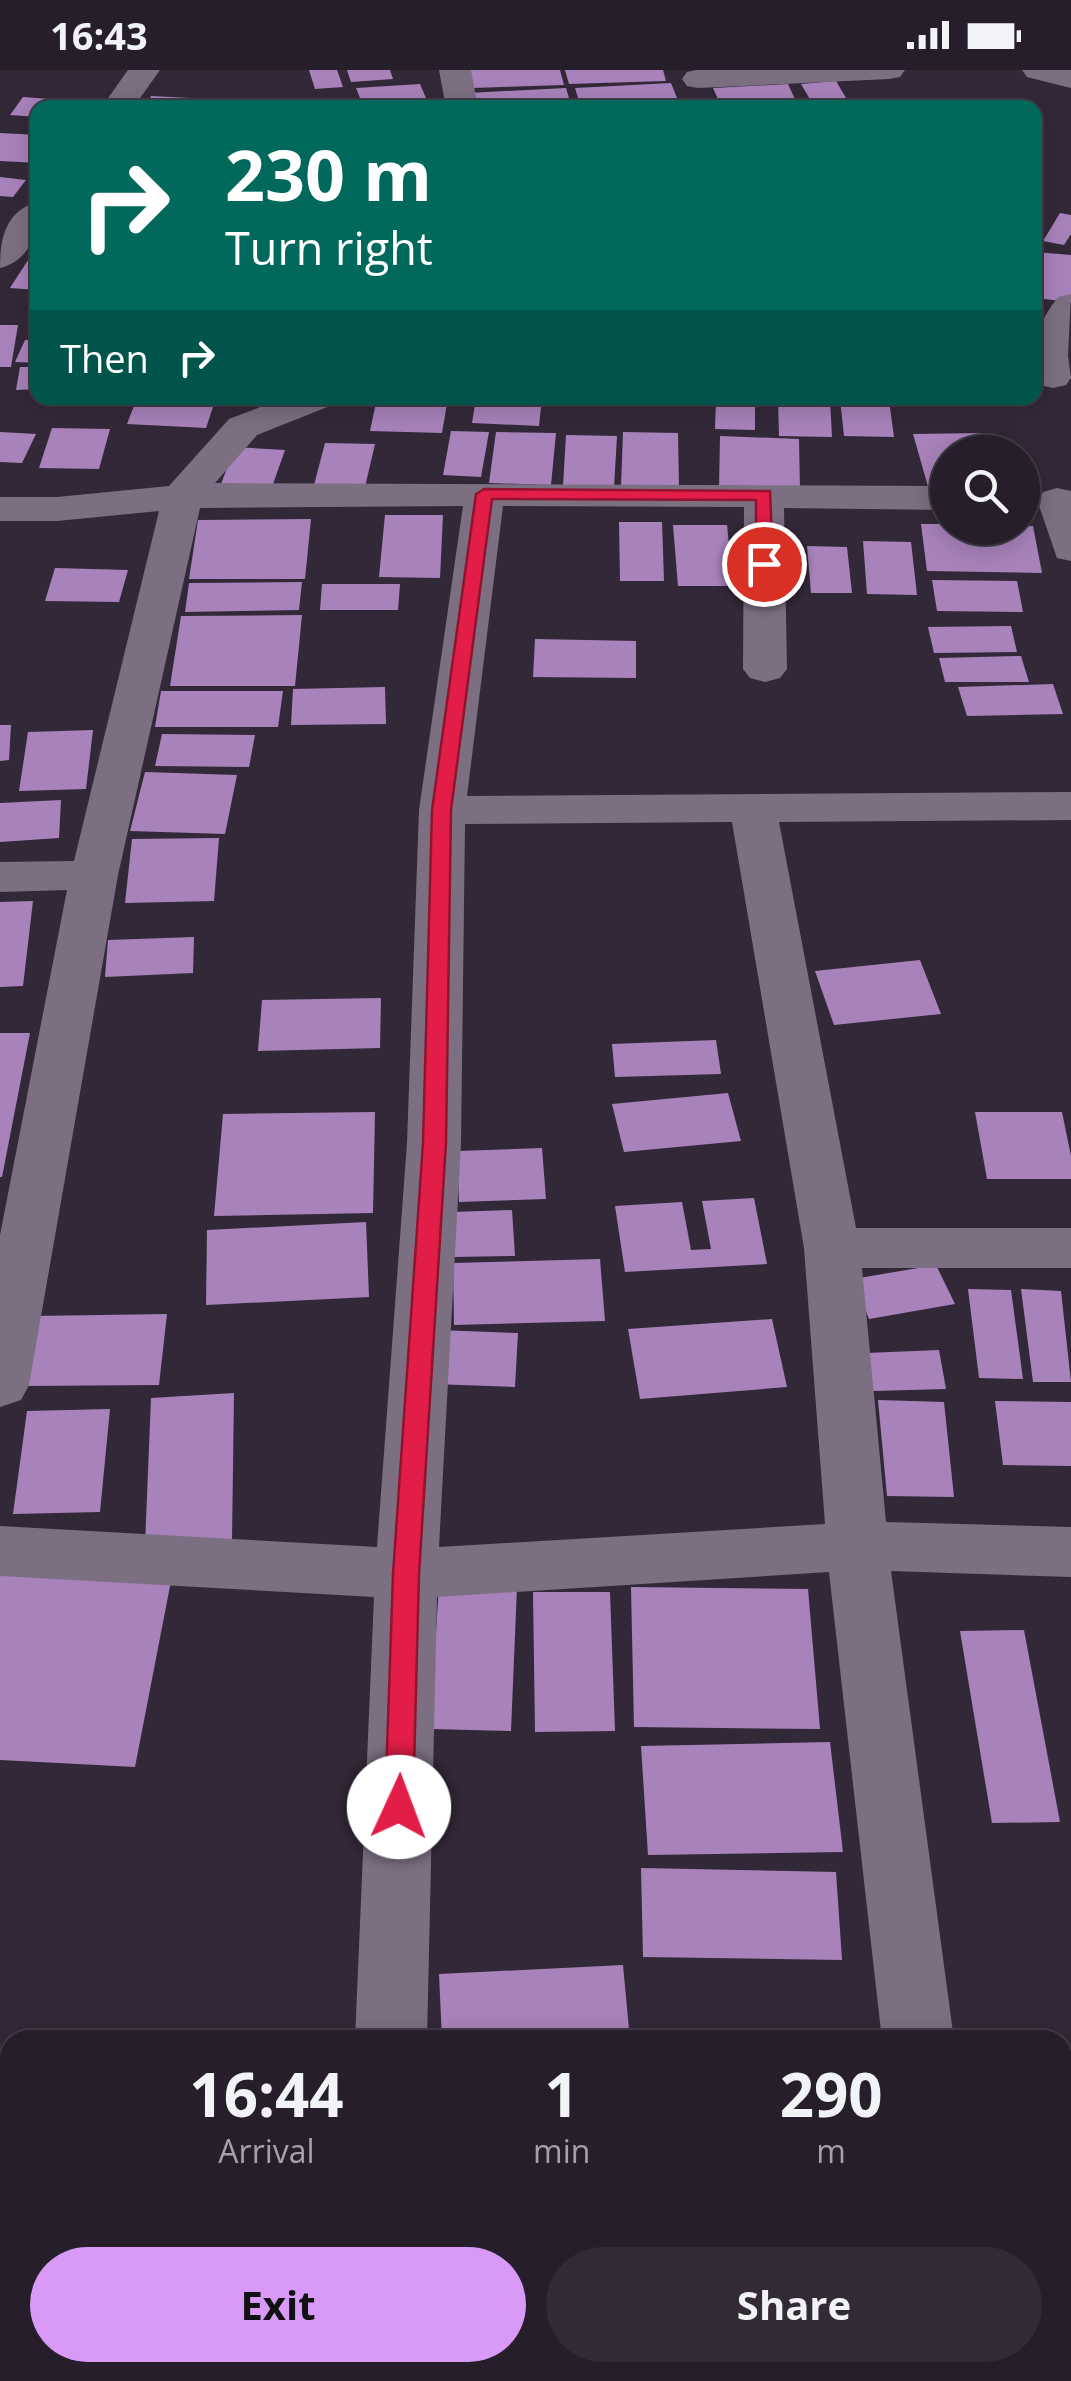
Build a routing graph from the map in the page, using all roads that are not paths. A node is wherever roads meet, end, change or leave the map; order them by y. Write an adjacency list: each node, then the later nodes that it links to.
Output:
1 (144, 70): 7 (street)
2 (455, 70): 8 (street)
3 (889, 70): 6 (street)
4 (1038, 70): 5 (street)
5 (1071, 79)
6 (701, 85)
7 (123, 100)
8 (461, 100)
9 (30, 222): 10 (street)
10 (0, 258)
11 (1060, 311): 12 (street)
12 (1053, 378)
13 (299, 405): 15 (street)
14 (484, 494): 15 (street); 16 (street); 24 (street)
15 (183, 495): 19 (street); 25 (street)
16 (764, 495): 17 (street); 21 (street)
17 (930, 498)
18 (1050, 500): 20 (street)
19 (0, 509)
20 (1071, 548)
21 (765, 670)
22 (1071, 806): 23 (street)
23 (753, 808): 24 (street); 27 (street)
24 (442, 810): 33 (street)
25 (94, 876): 26 (street); 29 (street)
26 (0, 877)
27 (832, 1248): 28 (street); 30 (street)
28 (1071, 1248)
29 (0, 1385)
30 (857, 1546): 32 (street); 33 (street); 35 (street)
31 (0, 1550): 33 (street)
32 (1071, 1552)
33 (406, 1574): 34 (street)
34 (392, 2030)
35 (917, 2030)

